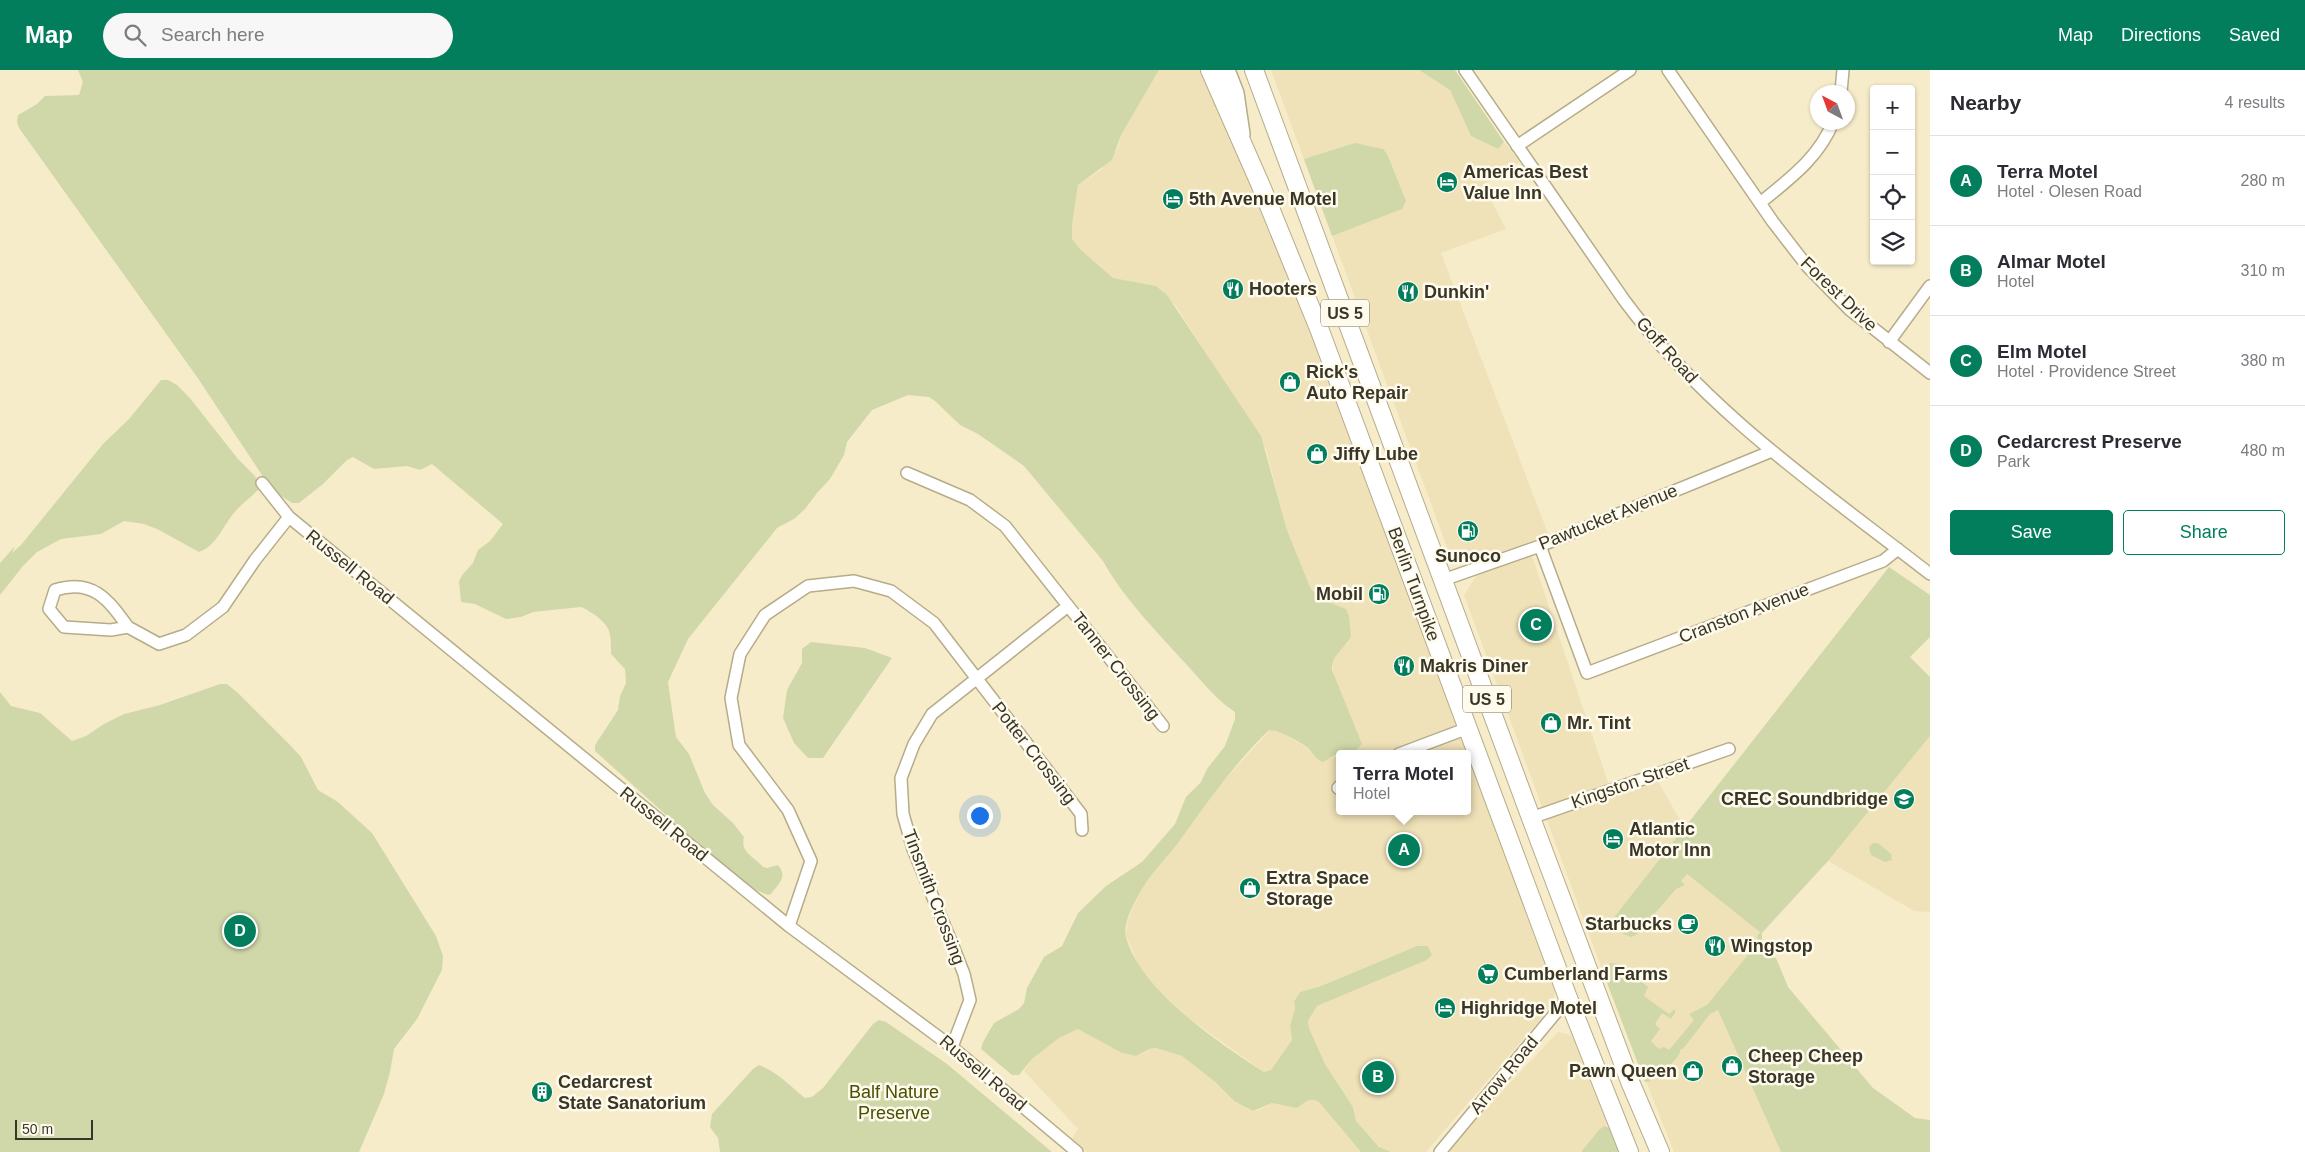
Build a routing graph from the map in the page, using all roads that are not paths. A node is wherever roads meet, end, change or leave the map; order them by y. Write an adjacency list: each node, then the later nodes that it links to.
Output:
1 (1210, 70): 10 (highway, US 5)
2 (1227, 70): 10 (main road, Berlin Turnpike)
3 (1254, 70): 23 (highway, Berlin Turnpike / US 5)
4 (1465, 70): 11 (street, Goff Road)
5 (1630, 70): 11 (street)
6 (1668, 70): 12 (street, Forest Drive)
7 (1844, 70): 8 (street)
8 (1842, 85)
9 (1829, 130): 12 (street)
10 (1244, 146): 24 (highway, Berlin Turnpike / US 5)
11 (1517, 146): 16 (street, Goff Road)
12 (1760, 203): 14 (street, Forest Drive)
13 (1930, 286): 14 (street)
14 (1889, 342): 15 (street, Forest Drive)
15 (1930, 373)
16 (1772, 451): 20 (street, Pawtucket Avenue); 21 (street, Goff Road)
17 (907, 472): 25 (street, Tanner Crossing)
18 (262, 484): 19 (street, Russell Road)
19 (289, 517): 26 (street); 34 (street, Russell Road)
20 (1540, 546): 21 (street, Cranston Avenue); 23 (street, Pawtucket Avenue)
21 (1898, 549): 22 (street, Goff Road)
22 (1930, 574)
23 (1443, 580): 24 (highway); 32 (highway, Berlin Turnpike / US 5)
24 (1416, 590): 29 (highway, Berlin Turnpike / US 5)
25 (1068, 606): 27 (street, Tinsmith Crossing); 28 (street, Tanner Crossing)
26 (128, 626): 26 (street)
27 (977, 680): 33 (street, Potter Crossing); 34 (street, Potter Crossing); 37 (street, Tinsmith Crossing)
28 (1163, 726)
29 (1468, 728): 31 (street); 36 (highway, Berlin Turnpike / US 5)
30 (1729, 749): 32 (street, Kingston Street)
31 (1410, 750)
32 (1531, 818): 35 (highway, Berlin Turnpike / US 5)
33 (1082, 830)
34 (789, 926): 37 (street, Russell Road)
35 (1588, 971): 36 (highway); 41 (highway, Berlin Turnpike / US 5)
36 (1568, 998): 39 (street, Arrow Road); 40 (highway, Berlin Turnpike / US 5)
37 (952, 1046): 38 (street, Russell Road)
38 (1076, 1152)
39 (1440, 1152)
40 (1629, 1152)
41 (1660, 1152)

